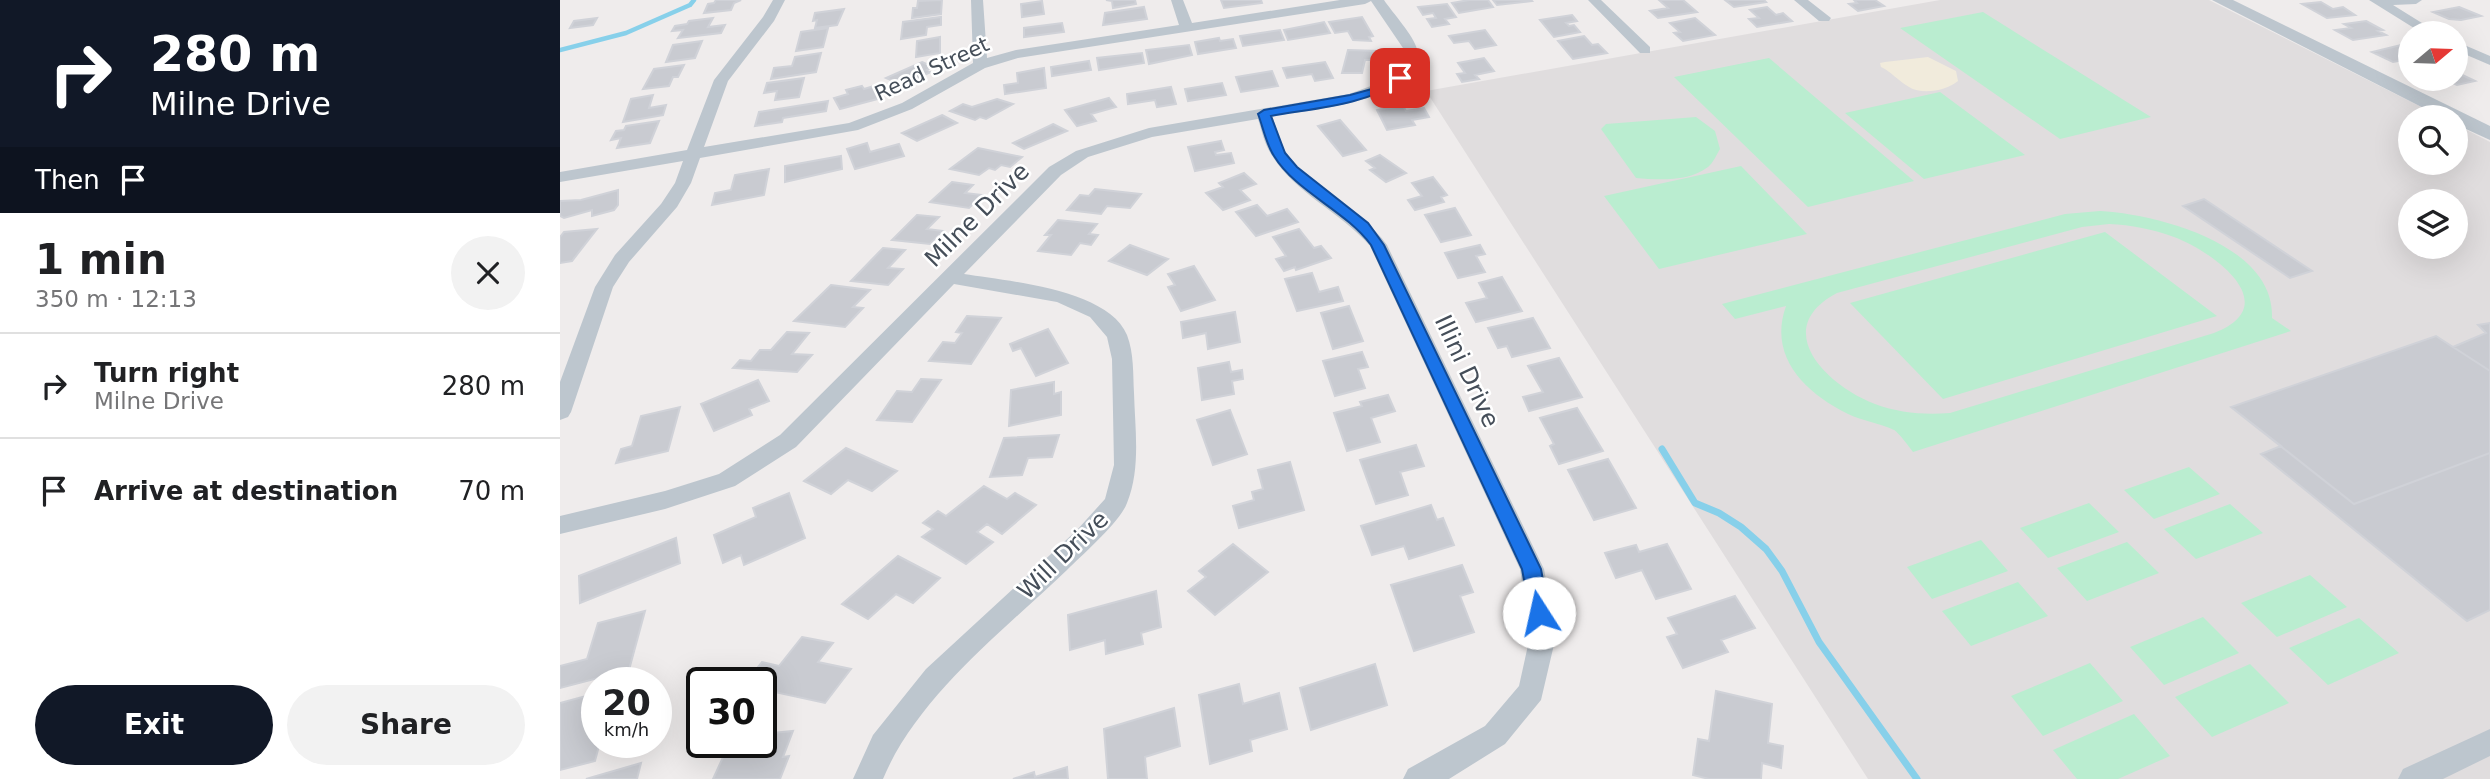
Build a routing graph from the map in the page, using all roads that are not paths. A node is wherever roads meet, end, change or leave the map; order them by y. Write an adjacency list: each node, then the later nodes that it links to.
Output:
1 (779, 0): 20 (street)
2 (977, 0): 17 (street)
3 (1177, 0): 13 (street)
4 (1364, 0): 13 (street, Read Street)
5 (1377, 0): 18 (street, Milne Drive)
6 (1594, 0): 14 (street)
7 (1800, 0): 11 (street)
8 (2220, 0): 19 (street)
9 (2416, 0): 10 (street)
10 (2377, 1): 12 (street)
11 (1825, 18)
12 (2411, 21)
13 (1187, 27): 17 (street, Read Street)
14 (1645, 50)
15 (2468, 51): 16 (street)
16 (2490, 61)
17 (980, 65): 20 (street, Read Street)
18 (1264, 114): 22 (street, Milne Drive); 27 (street, Illini Drive)
19 (2490, 134)
20 (692, 156): 21 (street, Read Street); 23 (street)
21 (560, 177)
22 (949, 277): 24 (street, Milne Drive); 26 (street, Will Drive)
23 (560, 412)
24 (560, 525)
25 (2490, 742): 28 (street)
26 (868, 779)
27 (1418, 779)
28 (2413, 779)

